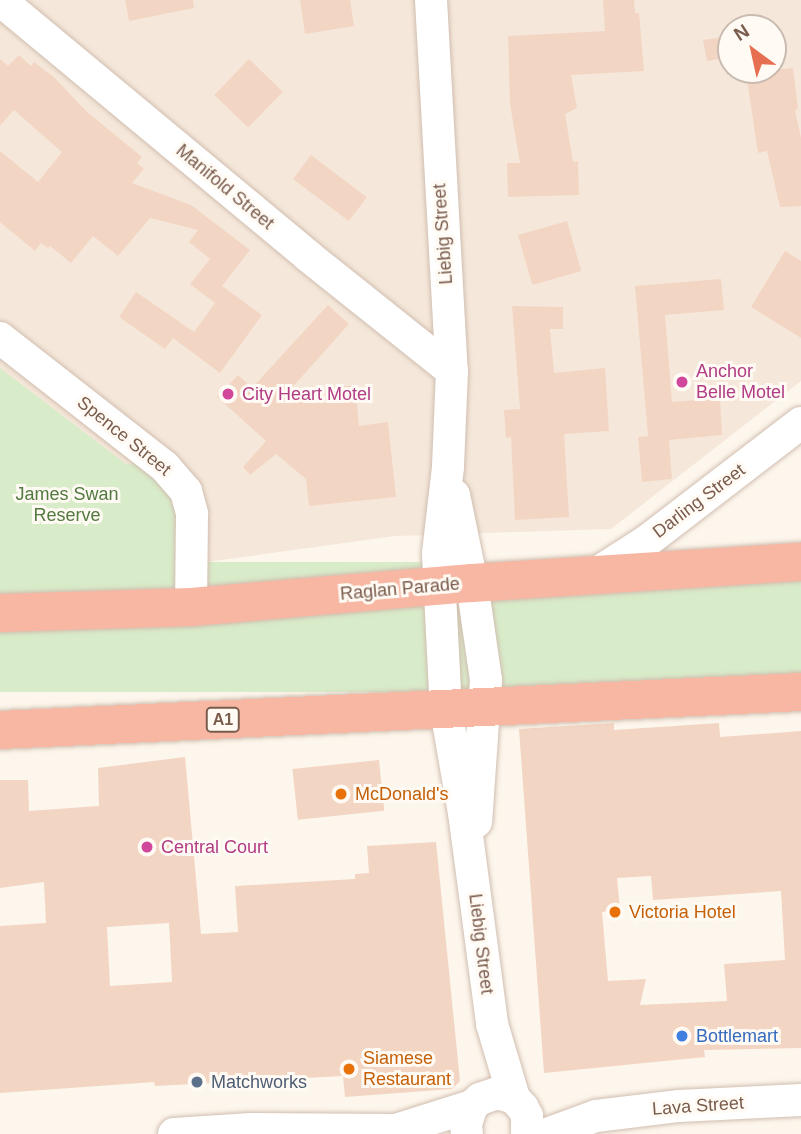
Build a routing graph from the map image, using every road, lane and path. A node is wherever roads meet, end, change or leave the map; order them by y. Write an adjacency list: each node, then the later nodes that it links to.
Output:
1 (0, 0): 4 (street, Manifold Street)
2 (431, 0): 4 (street, Liebig Street)
3 (0, 338): 9 (street, Spence Street)
4 (452, 371): 8 (street, Liebig Street)
5 (801, 423): 7 (street, Darling Street)
6 (801, 562): 7 (highway, Raglan Parade)
7 (594, 575): 8 (highway, Raglan Parade)
8 (455, 584): 9 (highway, Raglan Parade); 12 (street, Liebig Street); 13 (street, Liebig Street)
9 (191, 607): 10 (highway, Raglan Parade)
10 (0, 613)
11 (801, 692): 12 (highway, A1)
12 (485, 707): 13 (highway, A1); 15 (street, Liebig Street)
13 (446, 710): 14 (highway, A1); 15 (street, Liebig Street)
14 (0, 730)
15 (471, 865): 16 (street, Liebig Street)
16 (492, 1024): 18 (street, Liebig Street); 19 (street, Liebig Street)
17 (801, 1100): 20 (street, Lava Street)
18 (473, 1113): 19 (street, Lava Street); 21 (street)
19 (521, 1113): 20 (street, Lava Street)
20 (596, 1116): 23 (street, Lava Street)
21 (407, 1132): 22 (street)
22 (174, 1134)
23 (547, 1134)

